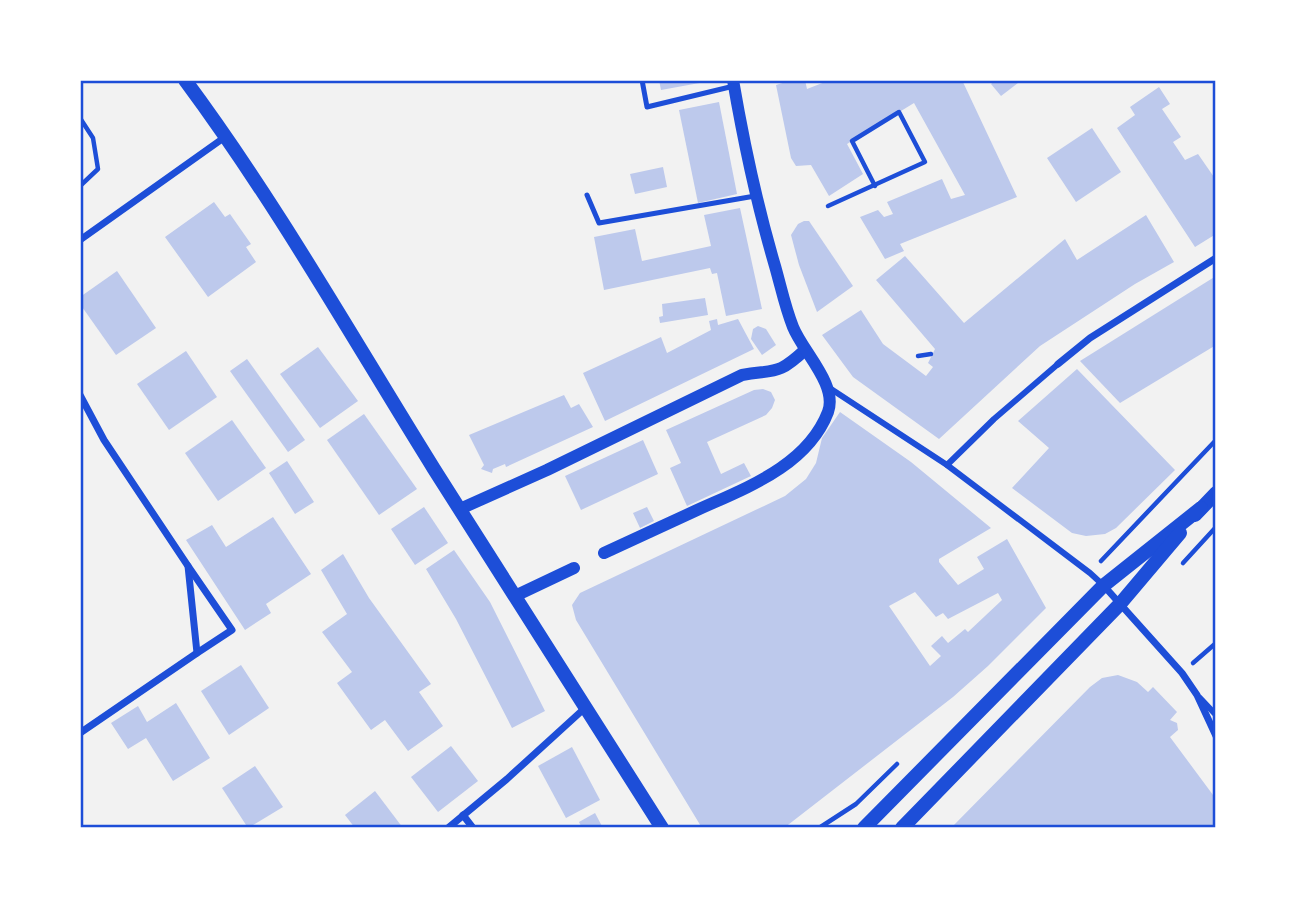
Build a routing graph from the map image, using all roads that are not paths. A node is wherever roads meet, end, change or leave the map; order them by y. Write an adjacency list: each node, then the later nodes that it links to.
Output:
1 (185, 80): 4 (main road)
2 (642, 80): 3 (lane)
3 (734, 83): 6 (street)
4 (227, 136): 7 (street); 16 (main road)
5 (587, 195): 6 (lane)
6 (755, 196): 9 (street)
7 (80, 240)
8 (1216, 258): 10 (street)
9 (806, 350): 11 (street); 16 (street)
10 (1058, 364): 13 (street)
11 (828, 387): 13 (street); 17 (street)
12 (80, 395): 18 (street)
13 (947, 465): 20 (street)
14 (1216, 493): 15 (main road)
15 (1201, 508): 20 (main road); 22 (main road)
16 (460, 509): 21 (main road)
17 (604, 554)
18 (188, 566): 23 (street); 23 (street)
19 (574, 568): 21 (street)
20 (1103, 586): 22 (street); 34 (main road)
21 (514, 596): 25 (main road)
22 (1120, 604): 24 (street); 35 (main road)
23 (197, 653): 27 (street)
24 (1197, 695): 26 (street); 28 (street)
25 (586, 707): 29 (street); 30 (main road)
26 (1216, 715)
27 (80, 733)
28 (1216, 736)
29 (463, 816): 31 (street); 32 (street)
30 (659, 823): 33 (main road)
31 (448, 828)
32 (473, 828)
33 (671, 828)
34 (864, 828)
35 (902, 828)

